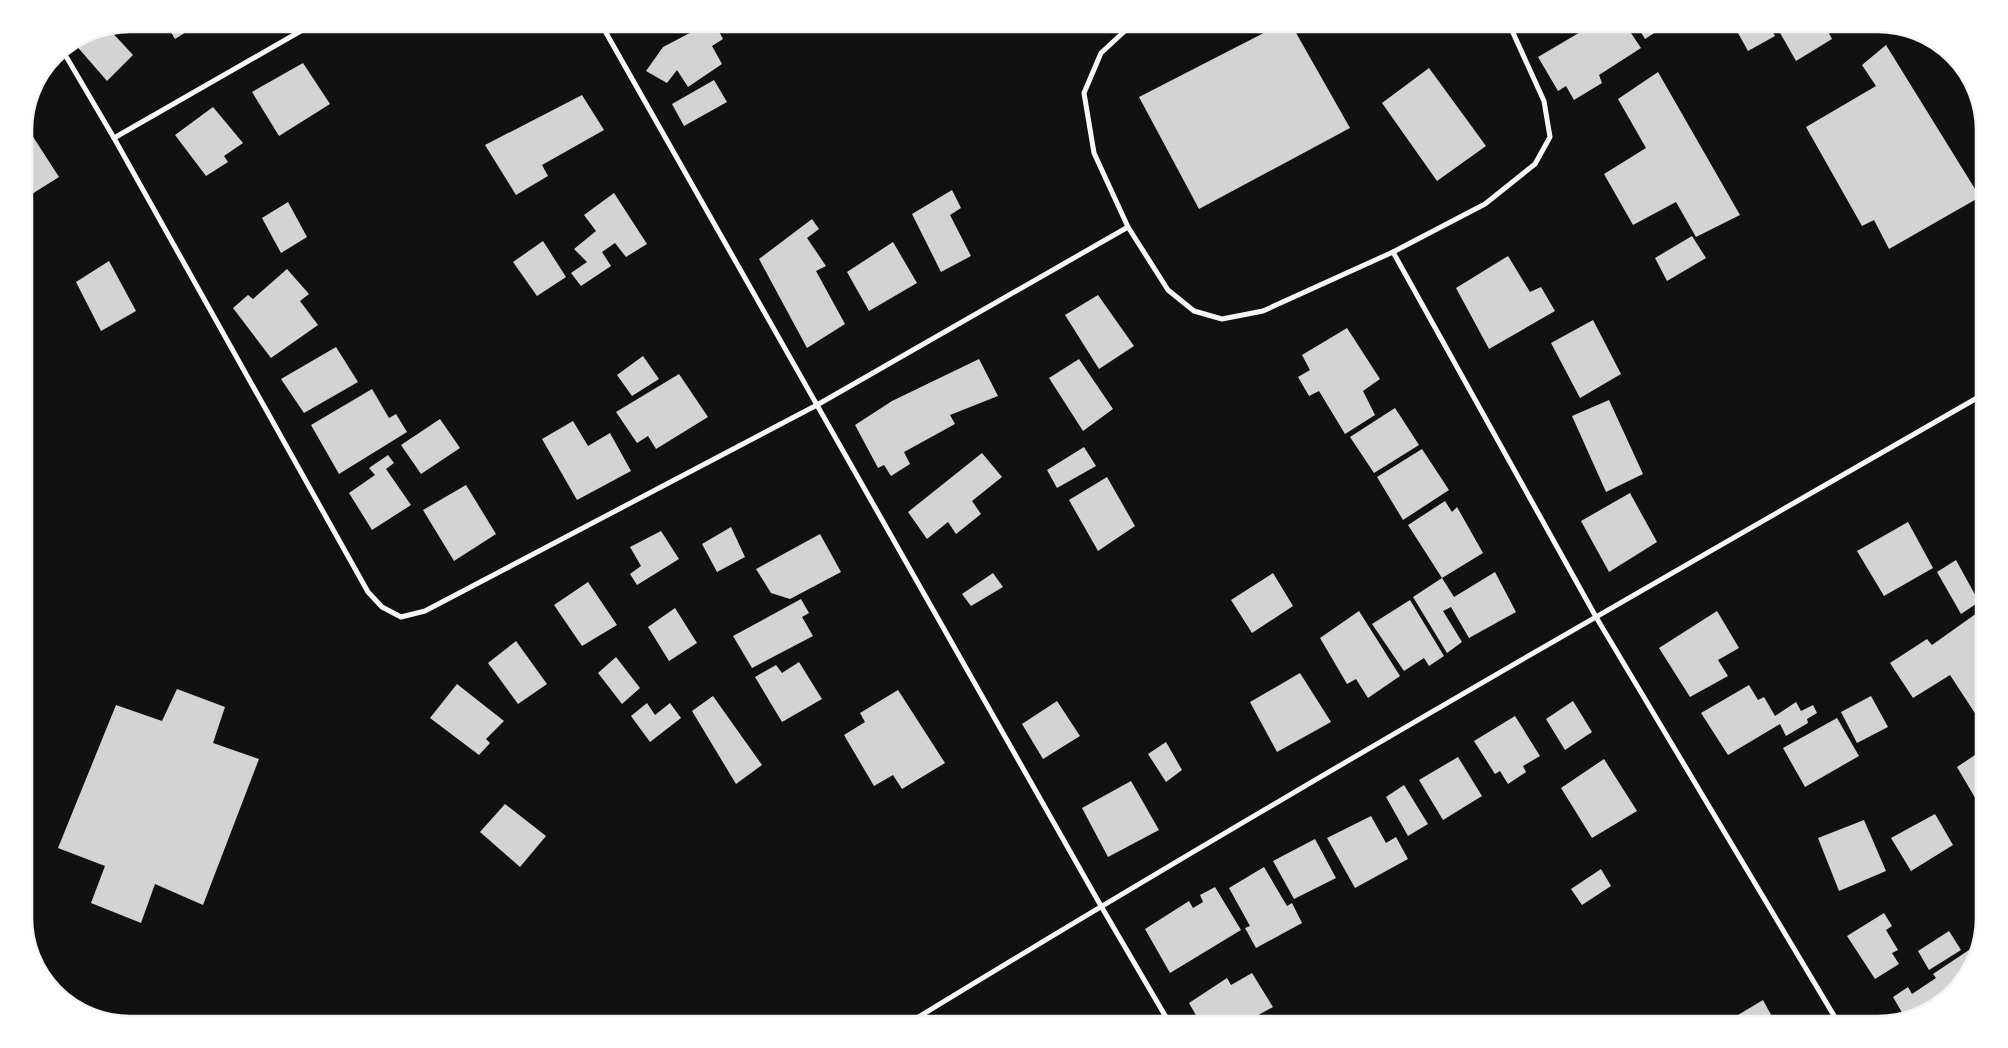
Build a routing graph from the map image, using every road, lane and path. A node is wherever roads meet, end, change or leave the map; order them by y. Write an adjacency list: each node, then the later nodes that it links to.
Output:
1 (1123, 32): 7 (street)
2 (1514, 32): 8 (street)
3 (297, 33): 6 (street)
4 (607, 33): 10 (street)
5 (67, 58): 6 (street)
6 (114, 138): 10 (street)
7 (1128, 227): 8 (street); 10 (street)
8 (1392, 252): 11 (street)
9 (1975, 399): 11 (street)
10 (818, 405): 12 (street)
11 (1596, 617): 12 (street); 15 (street)
12 (1101, 906): 13 (street); 14 (street)
13 (920, 1016)
14 (1165, 1016)
15 (1835, 1016)

